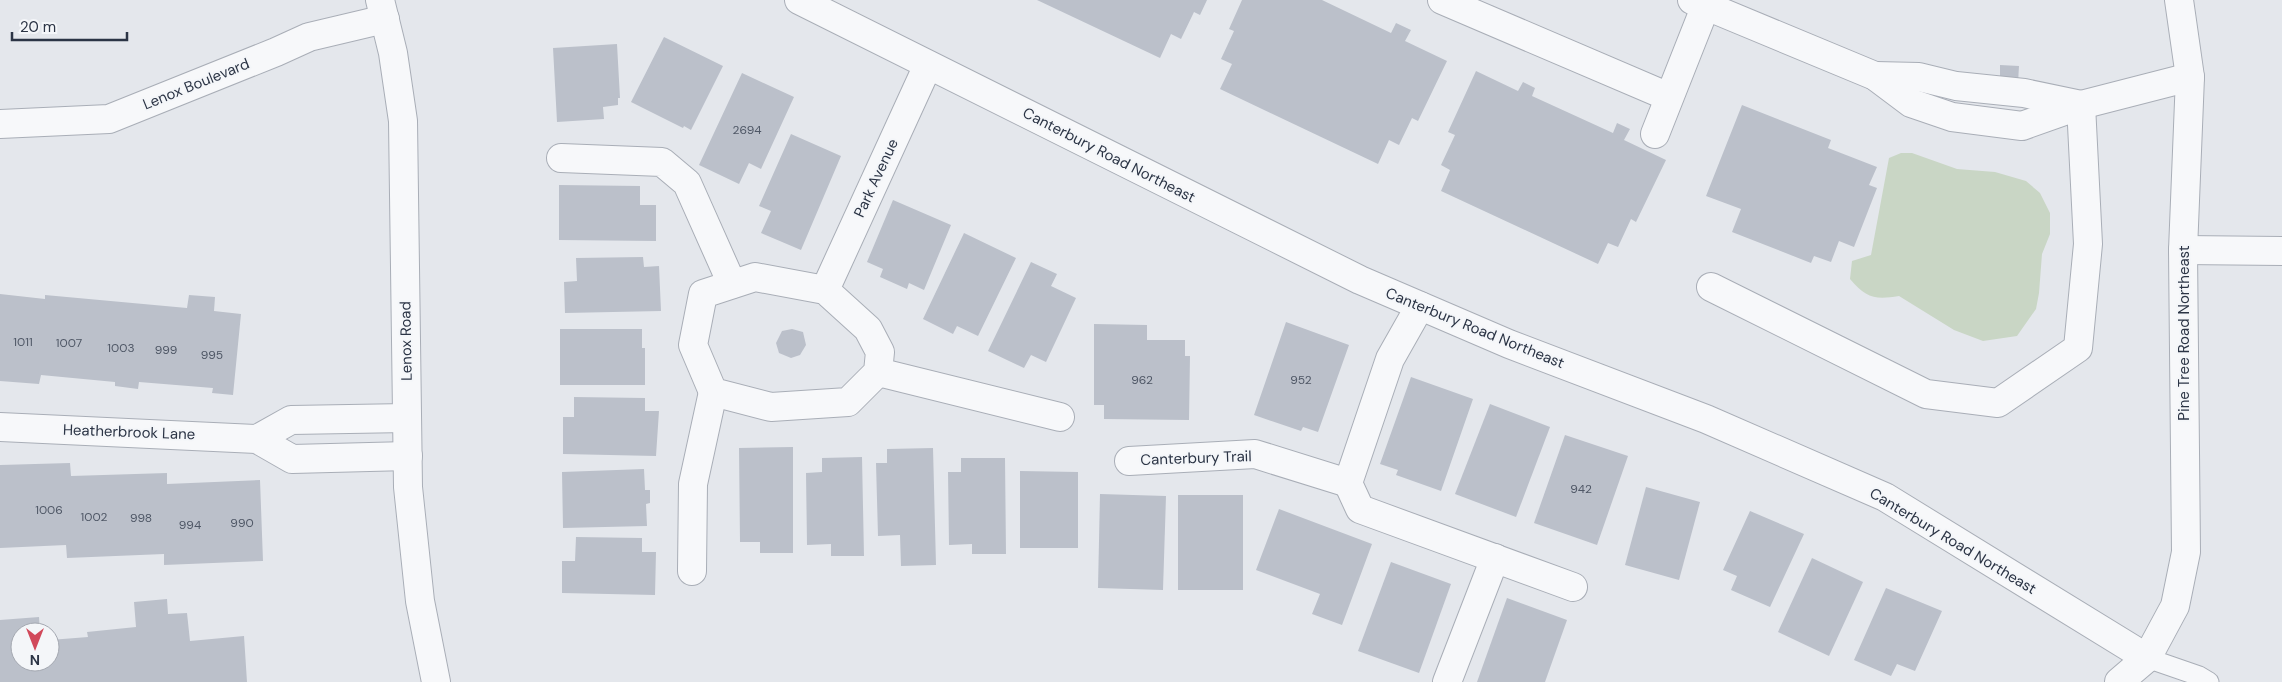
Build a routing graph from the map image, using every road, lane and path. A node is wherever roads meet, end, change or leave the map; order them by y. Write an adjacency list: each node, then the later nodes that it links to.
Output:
1 (799, 0): 6 (street, Canterbury Road Northeast)
2 (1442, 0): 10 (street)
3 (2179, 0): 8 (street, Pine Tree Road Northeast)
4 (1699, 3): 7 (street); 10 (street)
5 (383, 9): 13 (street, Lenox Boulevard); 25 (street, Lenox Road)
6 (928, 65): 20 (street, Park Avenue); 21 (street, Canterbury Road Northeast)
7 (1875, 76): 9 (street); 12 (street)
8 (2190, 77): 11 (street); 16 (street, Pine Tree Road Northeast)
9 (1962, 86): 11 (street); 12 (street)
10 (1670, 97): 14 (street)
11 (2081, 105): 12 (street); 19 (street)
12 (1952, 117)
13 (0, 124)
14 (1655, 134)
15 (561, 158): 18 (street)
16 (2183, 250): 17 (street); 34 (street, Pine Tree Road Northeast)
17 (2282, 251)
18 (732, 284): 20 (street); 23 (street)
19 (1711, 287)
20 (825, 290): 22 (street)
21 (1420, 306): 30 (street); 34 (street, Canterbury Road Northeast)
22 (878, 372): 23 (street); 24 (street)
23 (713, 392): 32 (street)
24 (1060, 417)
25 (407, 418): 27 (street); 28 (street, Lenox Road)
26 (0, 427): 27 (street, Heatherbrook Lane)
27 (257, 439): 28 (street, Heatherbrook Lane)
28 (408, 456): 35 (street, Lenox Road)
29 (1129, 461): 30 (street, Canterbury Trail)
30 (1348, 483): 31 (street)
31 (1495, 558): 33 (street); 36 (street)
32 (692, 571)
33 (1573, 587)
34 (2147, 658): 37 (street); 38 (lane)
35 (436, 682)
36 (1446, 682)
37 (2119, 682)
38 (2209, 682)

